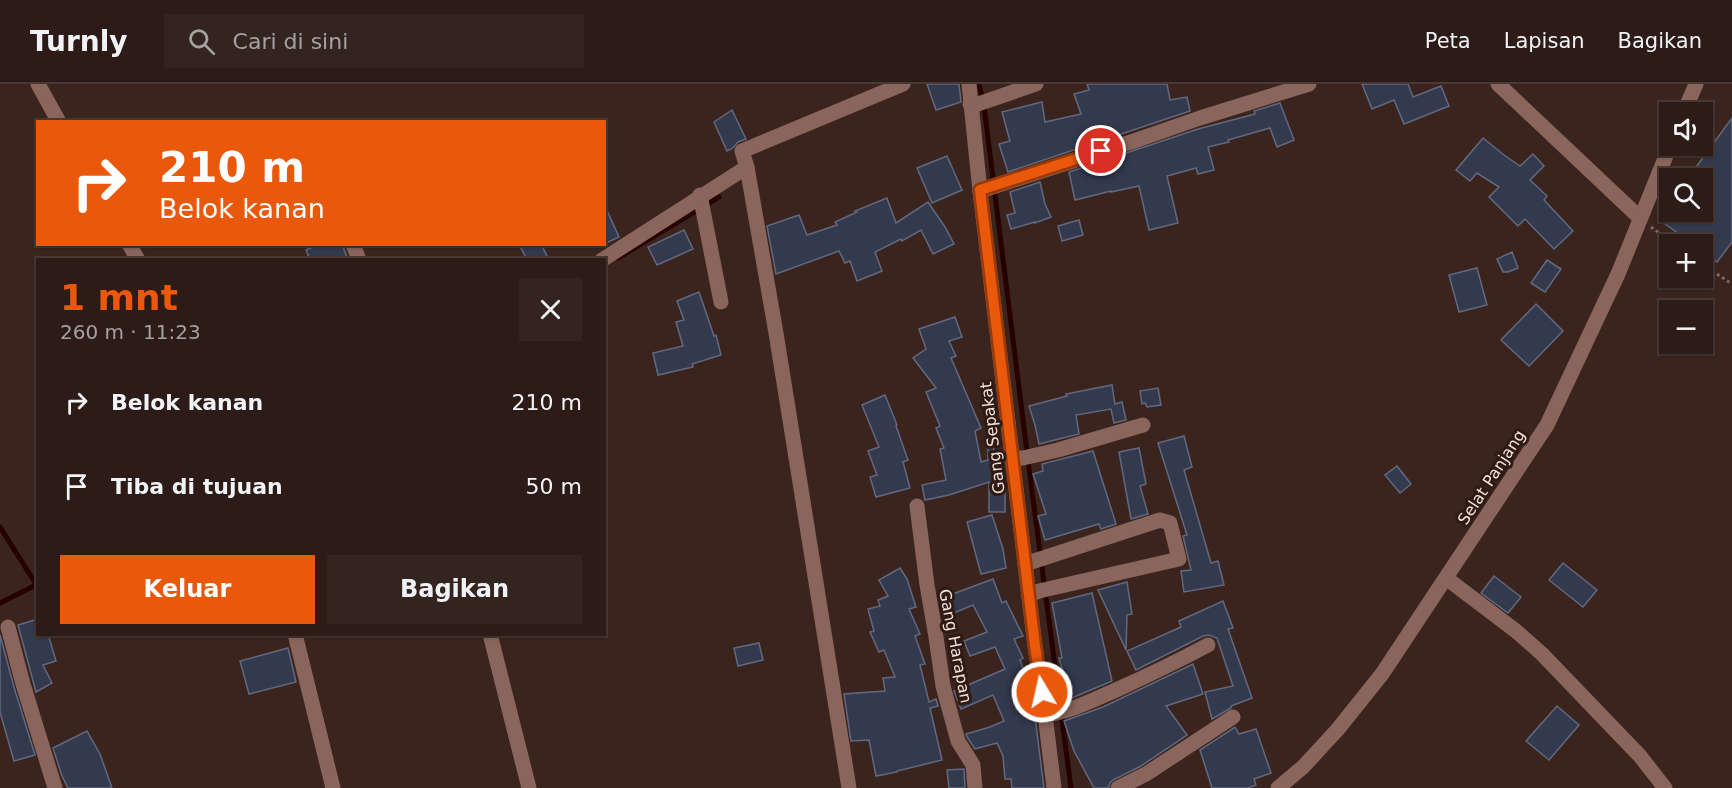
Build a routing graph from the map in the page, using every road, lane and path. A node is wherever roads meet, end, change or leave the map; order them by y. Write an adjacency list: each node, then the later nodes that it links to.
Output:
1 (38, 84): 10 (street)
2 (903, 84): 12 (street)
3 (969, 84): 9 (street, Gang Sepakat)
4 (1036, 84): 9 (street)
5 (1309, 84): 13 (street)
6 (1498, 84): 15 (street)
7 (1696, 84): 8 (street)
8 (1688, 102)
9 (978, 103): 13 (street, Gang Sepakat)
10 (58, 120)
11 (1666, 156): 15 (street, Selat Panjang)
12 (747, 167): 14 (street); 36 (street)
13 (983, 189): 22 (street, Gang Sepakat)
14 (700, 195): 17 (street); 20 (street)
15 (1640, 218): 16 (path); 25 (street, Selat Panjang)
16 (1661, 234)
17 (605, 258)
18 (1713, 271): 19 (path)
19 (1732, 284)
20 (721, 302)
21 (1143, 425): 22 (street)
22 (1023, 457): 24 (street, Gang Sepakat)
23 (917, 506): 37 (street, Gang Harapan)
24 (1036, 561): 26 (street, Gang Sepakat); 26 (street)
25 (1446, 578): 40 (street, Selat Panjang); 41 (street)
26 (1034, 593): 31 (street, Gang Sepakat)
27 (8, 627): 33 (street)
28 (295, 636): 34 (street)
29 (491, 636): 35 (street)
30 (1208, 645): 31 (street)
31 (1055, 713): 38 (street, Gang Sepakat)
32 (1233, 717): 39 (street)
33 (55, 788)
34 (333, 788)
35 (529, 788)
36 (849, 788)
37 (975, 788)
38 (1054, 788)
39 (1118, 788)
40 (1278, 788)
41 (1665, 788)

